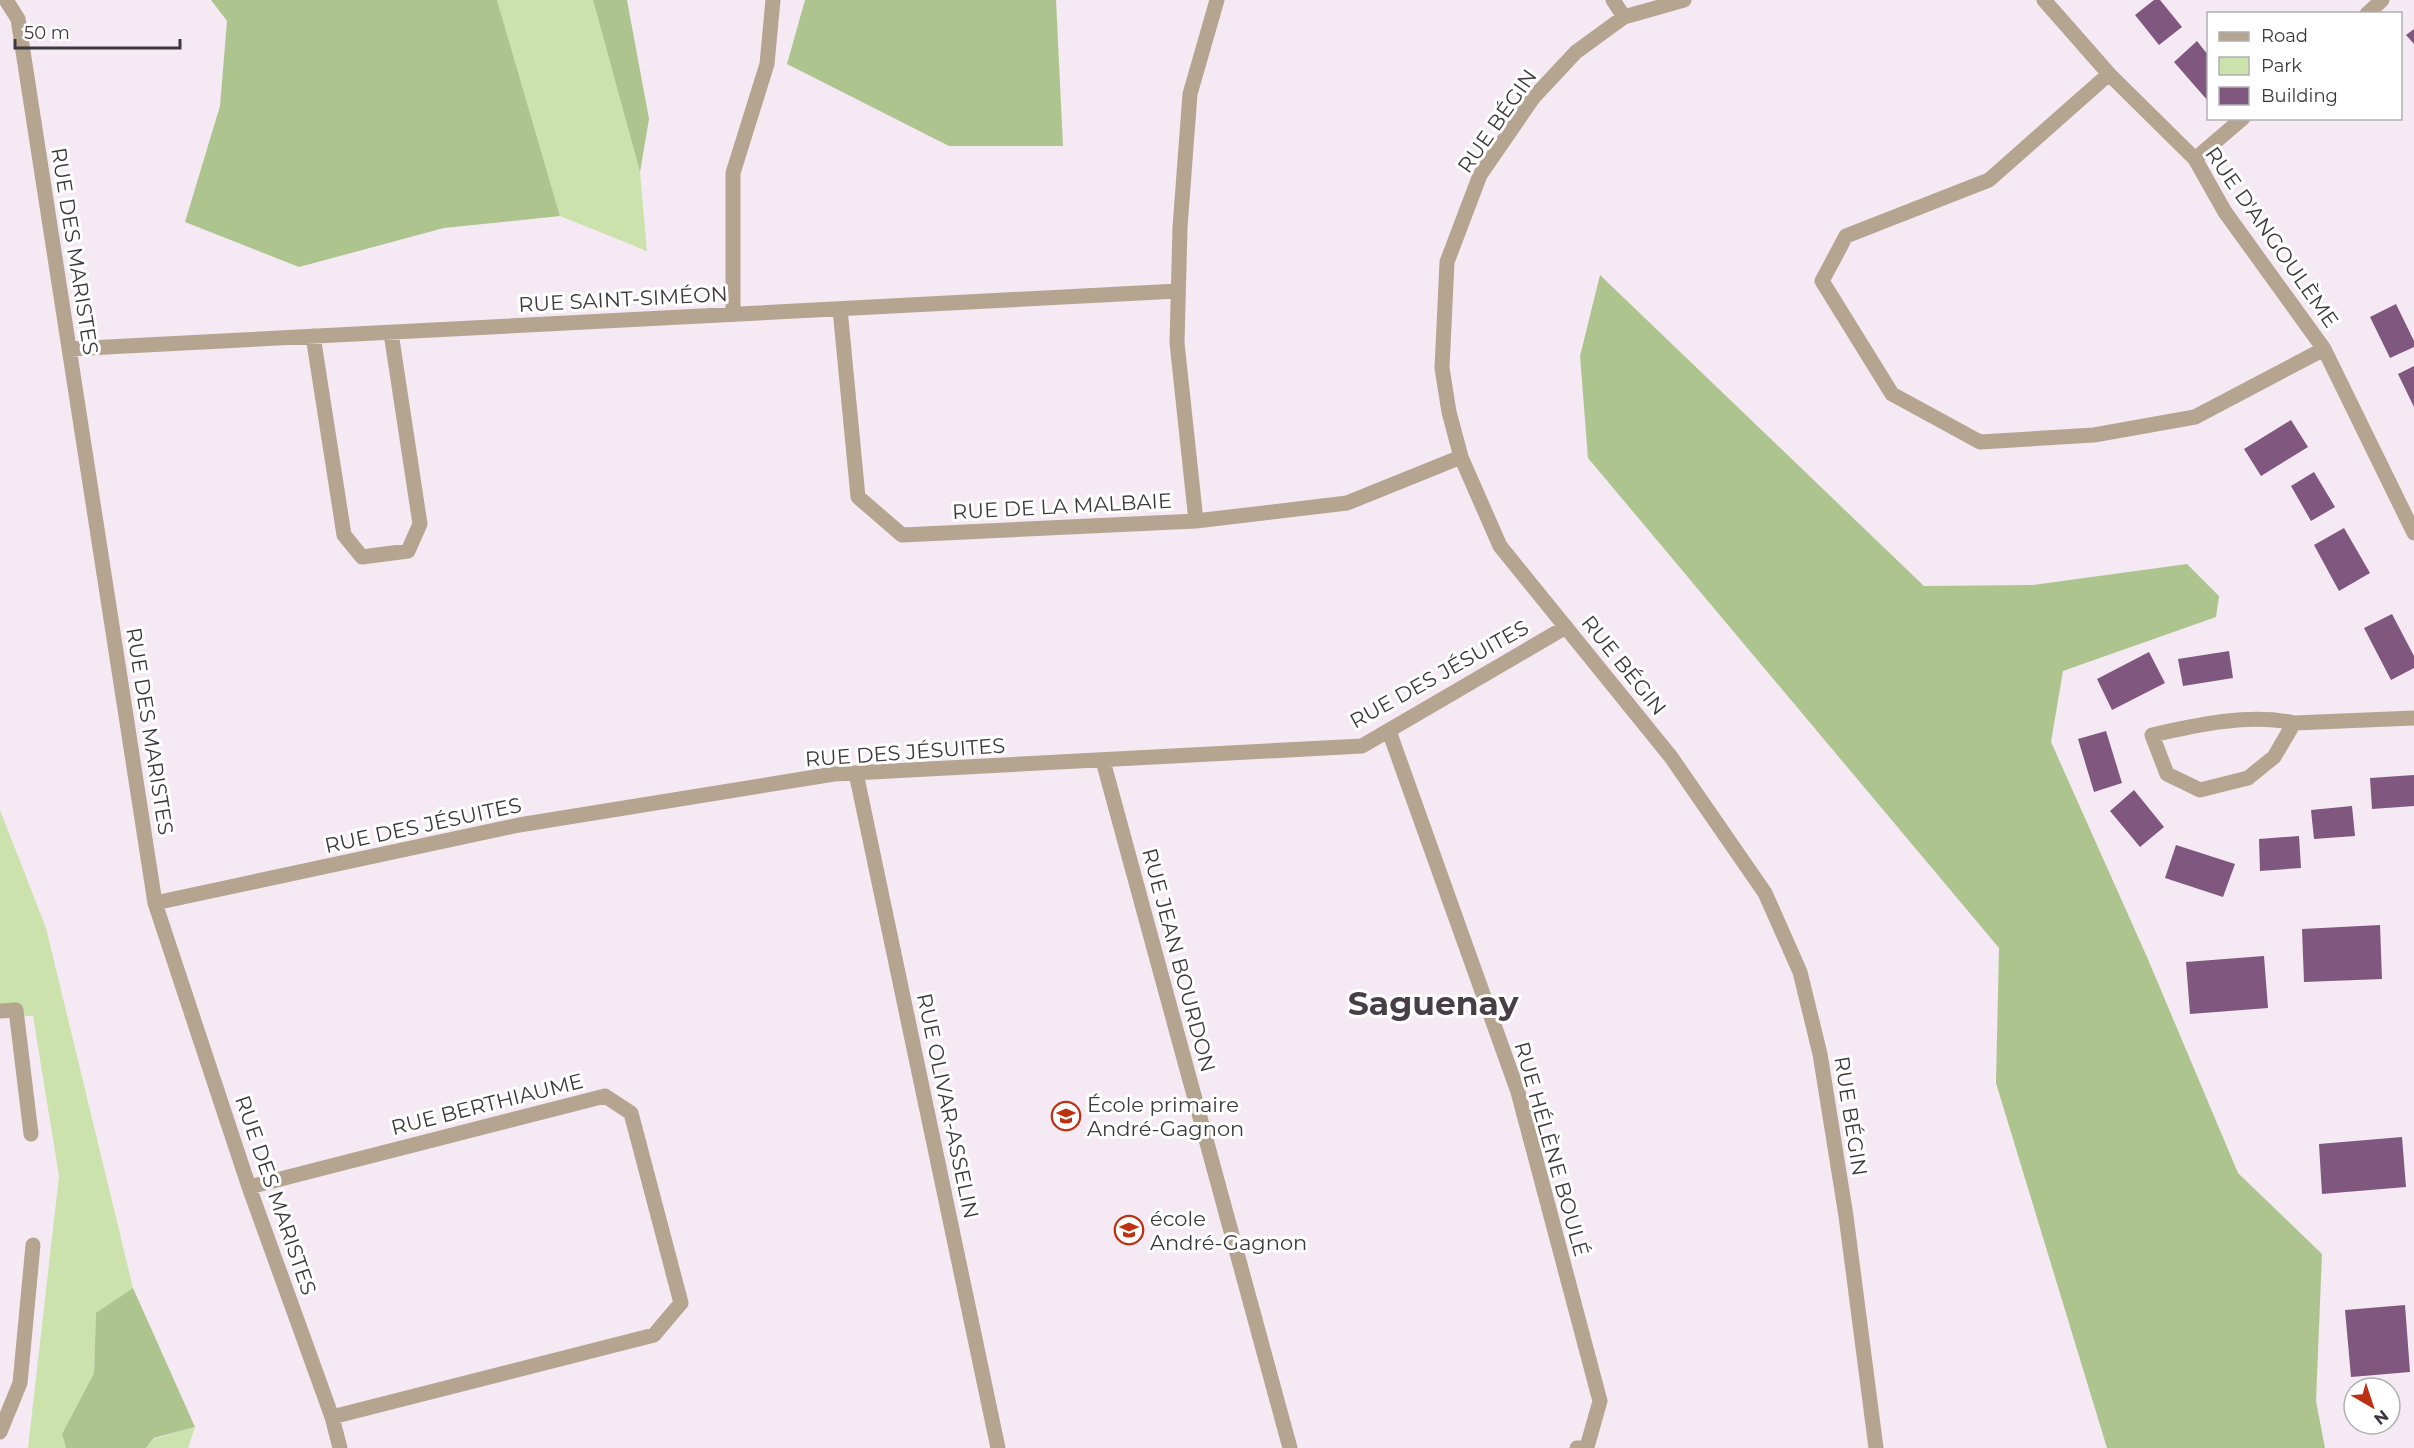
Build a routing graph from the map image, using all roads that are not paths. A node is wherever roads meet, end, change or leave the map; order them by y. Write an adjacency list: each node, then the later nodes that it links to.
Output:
1 (6, 0): 18 (street, RUE DES MARISTES)
2 (773, 0): 15 (street)
3 (1217, 0): 13 (street)
4 (1613, 0): 9 (street)
5 (1684, 0): 9 (street, RUE BÉGIN)
6 (2044, 0): 10 (street, RUE D'ANGOULÈME)
7 (2382, 0): 8 (street)
8 (2369, 12)
9 (1624, 17): 20 (street, RUE BÉGIN)
10 (2109, 74): 12 (street, RUE D'ANGOULÈME); 19 (street)
11 (2241, 120): 12 (street)
12 (2195, 159): 19 (street, RUE D'ANGOULÈME)
13 (1178, 291): 14 (street, RUE SAINT-SIMÉON); 21 (street)
14 (840, 309): 15 (street, RUE SAINT-SIMÉON); 21 (street, RUE DE LA MALBAIE)
15 (733, 313): 16 (street, RUE SAINT-SIMÉON)
16 (392, 333): 17 (street, RUE SAINT-SIMÉON); 17 (street)
17 (313, 336): 18 (street, RUE SAINT-SIMÉON)
18 (69, 349): 29 (street, RUE DES MARISTES)
19 (2324, 349): 22 (street, RUE D'ANGOULÈME)
20 (1461, 457): 21 (street, RUE DE LA MALBAIE); 23 (street, RUE BÉGIN)
21 (1196, 521)
22 (2414, 533)
23 (1566, 627): 26 (street, RUE DES JÉSUITES); 41 (street, RUE BÉGIN)
24 (2414, 718): 25 (street)
25 (2294, 723): 25 (street)
26 (1389, 732): 27 (street, RUE DES JÉSUITES); 36 (street, RUE HÉLÈNE BOULÉ)
27 (1103, 761): 28 (street, RUE DES JÉSUITES); 39 (street, RUE JEAN BOURDON)
28 (856, 773): 29 (street, RUE DES JÉSUITES); 38 (street, RUE OLIVAR-ASSELIN)
29 (155, 903): 32 (street, RUE DES MARISTES)
30 (0, 1011): 31 (street)
31 (31, 1134)
32 (249, 1186): 34 (street, RUE DES MARISTES); 34 (street, RUE BERTHIAUME)
33 (33, 1245): 35 (street)
34 (332, 1416): 37 (street, RUE DES MARISTES)
35 (0, 1432)
36 (1587, 1447): 40 (street)
37 (340, 1448)
38 (998, 1448)
39 (1290, 1448)
40 (1577, 1448)
41 (1876, 1448)

